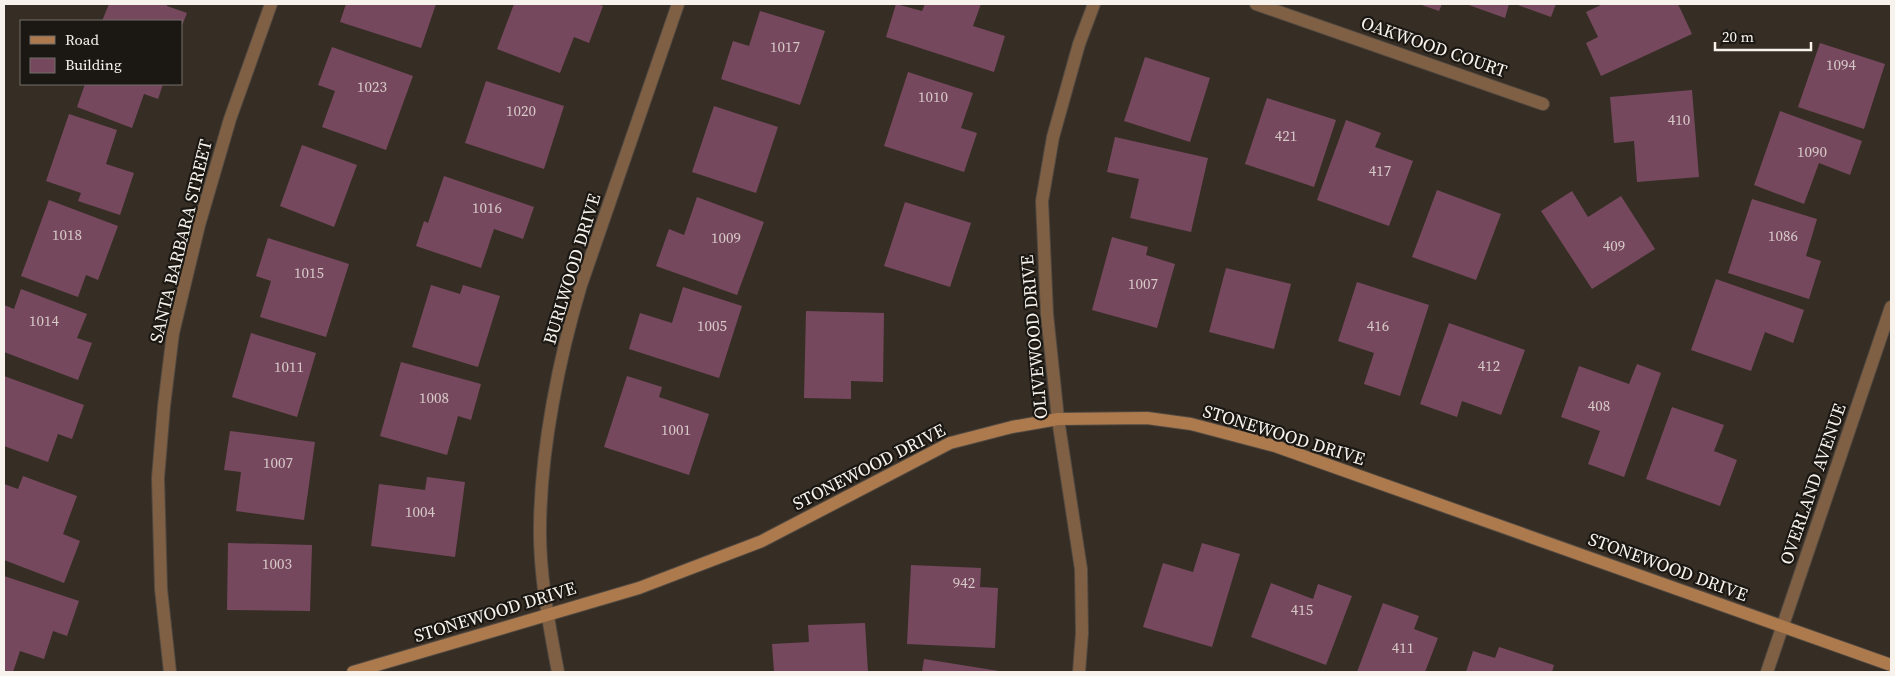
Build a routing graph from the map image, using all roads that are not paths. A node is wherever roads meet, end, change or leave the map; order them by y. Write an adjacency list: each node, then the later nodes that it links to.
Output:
1 (271, 4): 11 (street, SANTA BARBARA STREET)
2 (678, 4): 8 (street, BURLWOOD DRIVE)
3 (1094, 4): 7 (street, OLIVEWOOD DRIVE)
4 (1256, 4): 5 (street, OAKWOOD COURT)
5 (1544, 104)
6 (1891, 307): 9 (street, OVERLAND AVENUE)
7 (1058, 419): 8 (street, STONEWOOD DRIVE); 9 (street, STONEWOOD DRIVE); 14 (street, OLIVEWOOD DRIVE)
8 (547, 614): 12 (street, STONEWOOD DRIVE); 13 (street, BURLWOOD DRIVE)
9 (1782, 627): 10 (street, STONEWOOD DRIVE); 15 (street, OVERLAND AVENUE)
10 (1891, 665)
11 (170, 672)
12 (353, 672)
13 (558, 672)
14 (1079, 672)
15 (1767, 672)

